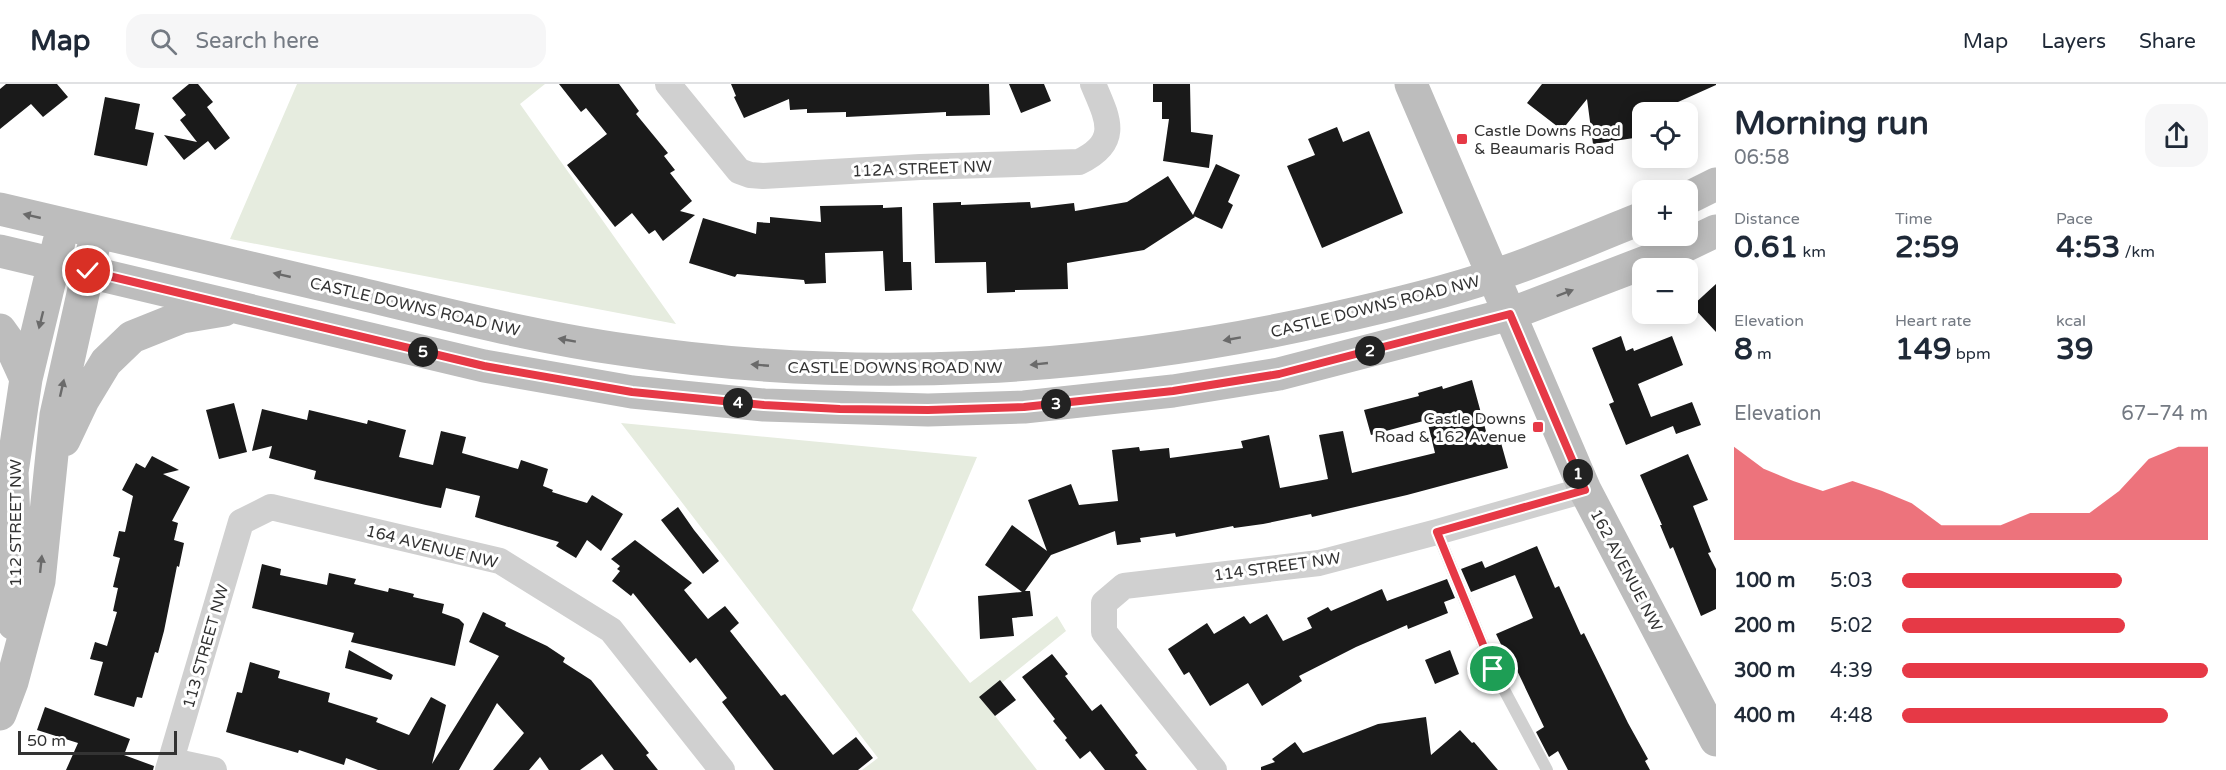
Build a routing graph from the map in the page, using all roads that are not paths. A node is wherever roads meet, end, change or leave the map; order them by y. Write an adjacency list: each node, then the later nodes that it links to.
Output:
1 (668, 84): 2 (street, 112A STREET NW)
2 (1093, 84)
3 (1411, 84): 14 (main road, 162 AVENUE NW)
4 (1716, 184): 5 (main road)
5 (1698, 193)
6 (0, 209): 7 (main road, CASTLE DOWNS ROAD NW, one-way to 6)
7 (63, 224): 10 (main road, CASTLE DOWNS ROAD NW); 12 (main road, 112 STREET NW)
8 (1632, 224): 14 (main road, CASTLE DOWNS ROAD NW)
9 (1716, 231): 14 (main road, CASTLE DOWNS ROAD NW, one-way to 9)
10 (97, 232): 13 (main road, 112 STREET NW); 14 (main road, CASTLE DOWNS ROAD NW, one-way to 10)
11 (0, 251): 12 (main road, CASTLE DOWNS ROAD NW)
12 (54, 263): 13 (main road, CASTLE DOWNS ROAD NW); 17 (main road, 112 STREET NW, one-way to 17)
13 (88, 271): 15 (main road, CASTLE DOWNS ROAD NW); 18 (main road, 112 STREET NW, one-way to 13)
14 (1502, 296): 15 (main road, CASTLE DOWNS ROAD NW); 19 (main road, 162 AVENUE NW)
15 (238, 308): 18 (main road)
16 (0, 330): 17 (main road)
17 (26, 379): 22 (main road, 112 STREET NW)
18 (52, 467): 22 (main road, 112 STREET NW, one-way to 18)
19 (1585, 490): 21 (street, 114 STREET NW); 24 (main road, 162 AVENUE NW)
20 (241, 522): 25 (street, 113 STREET NW); 27 (street, 164 AVENUE NW)
21 (1437, 532): 28 (street, 114 STREET NW); 29 (lane)
22 (12, 682): 23 (main road, 112 STREET NW)
23 (0, 714)
24 (1716, 740)
25 (170, 766): 26 (street)
26 (214, 770)
27 (722, 770)
28 (1214, 770)
29 (1547, 770)

